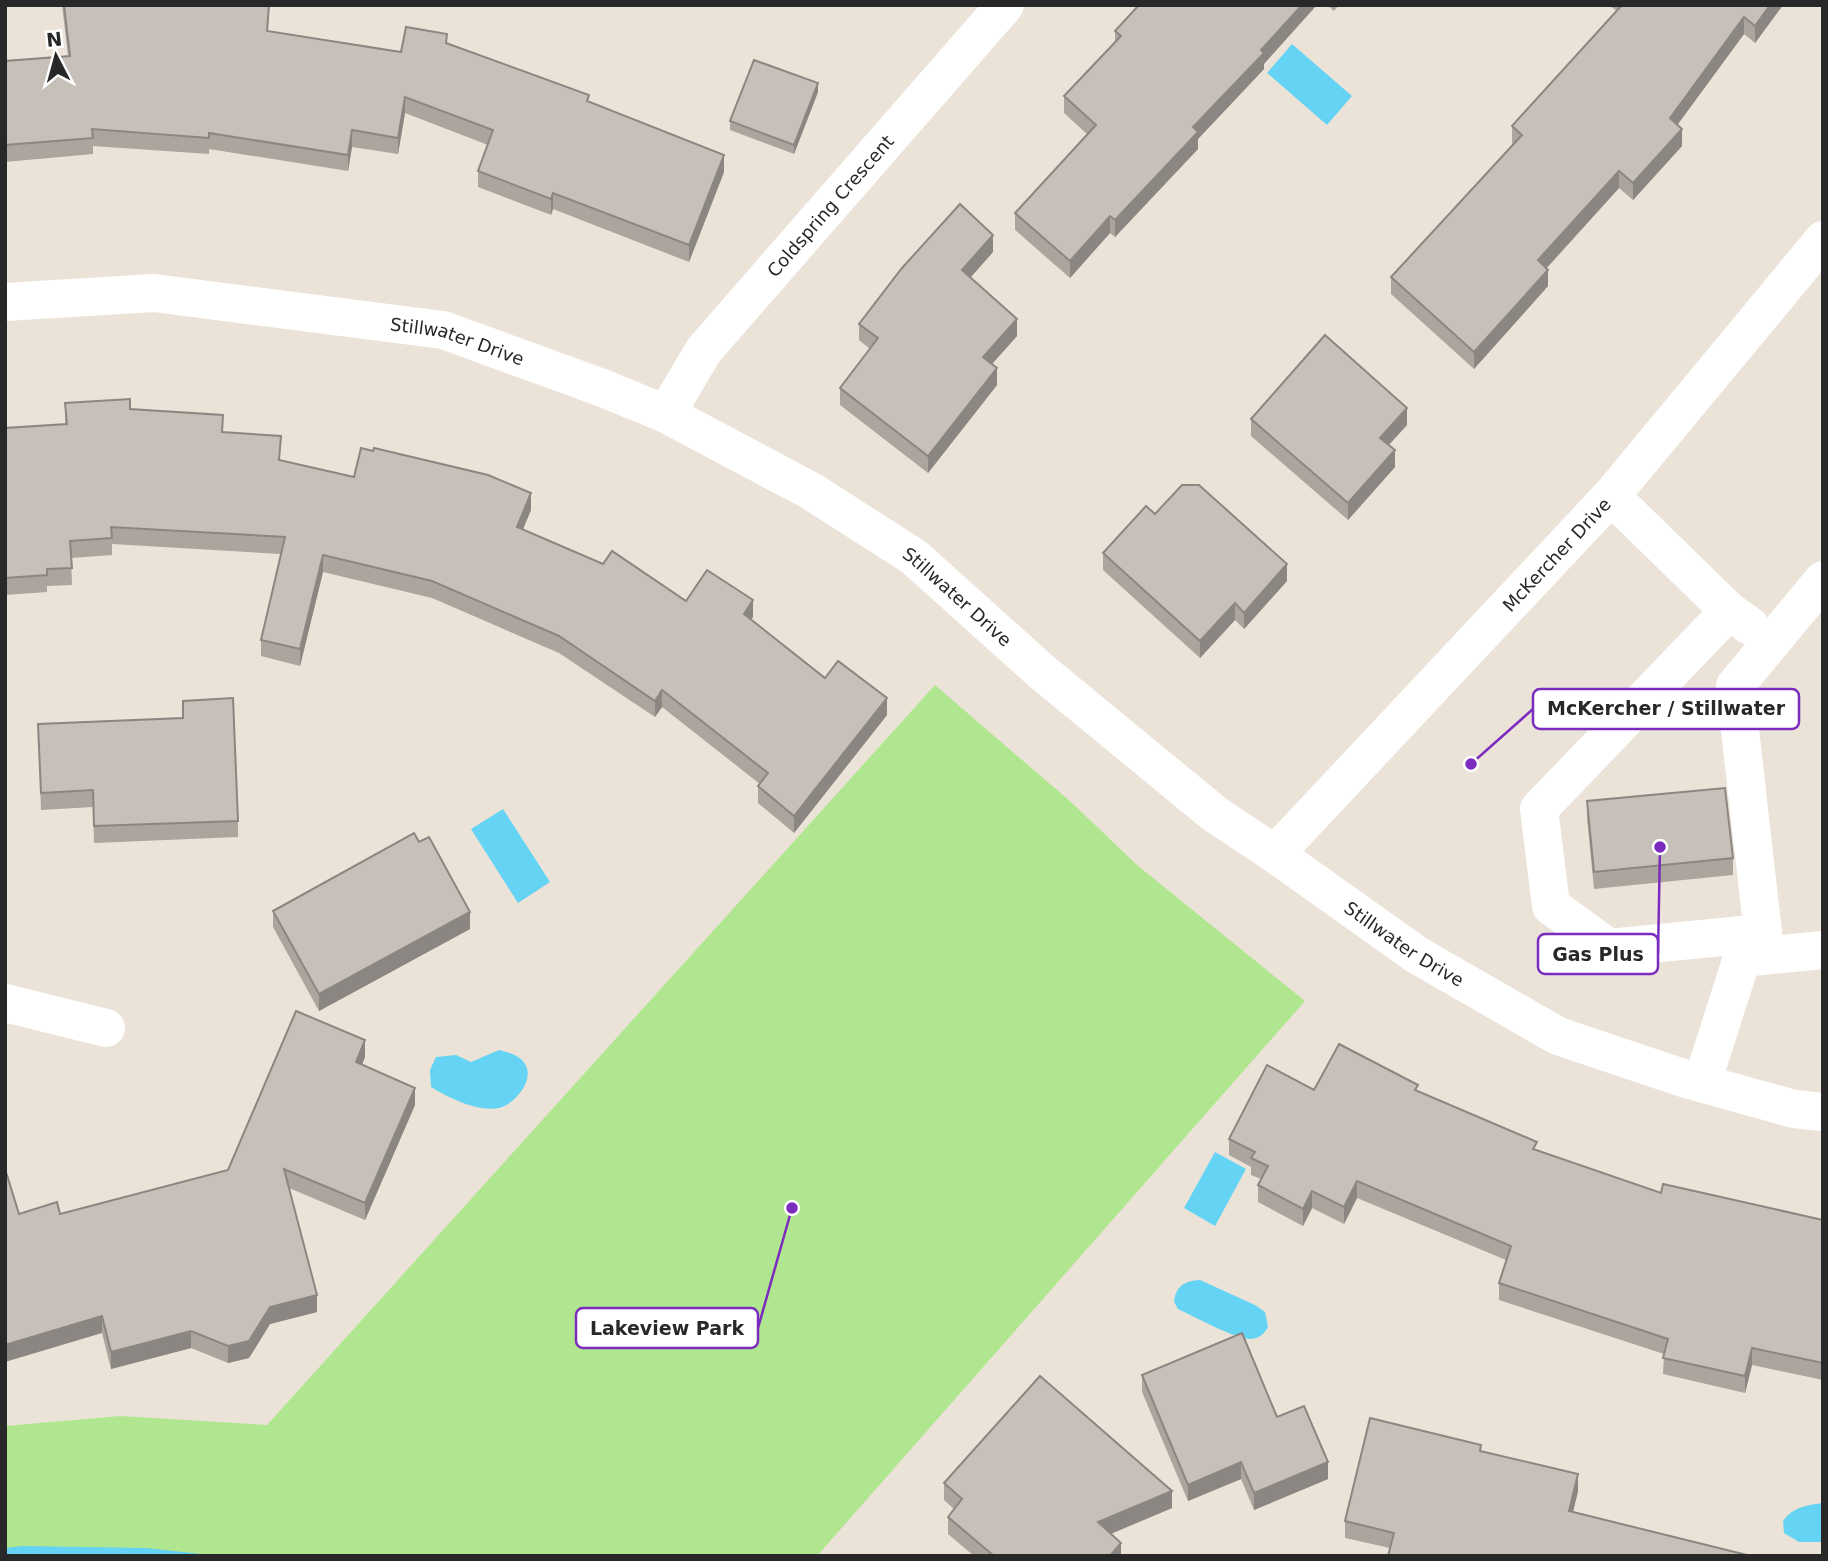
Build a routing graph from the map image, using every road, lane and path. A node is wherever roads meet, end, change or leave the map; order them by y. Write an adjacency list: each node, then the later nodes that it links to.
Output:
1 (1005, 5): 4 (street, Coldspring Crescent)
2 (1823, 240): 5 (street, McKercher Drive)
3 (5, 302): 4 (street, Stillwater Drive)
4 (666, 414): 9 (street, Stillwater Drive)
5 (1611, 496): 7 (street); 9 (street, McKercher Drive)
6 (1823, 580): 8 (street)
7 (1729, 611): 8 (street); 10 (street)
8 (1772, 643): 10 (street)
9 (1275, 854): 14 (street, Stillwater Drive)
10 (1752, 946): 11 (street); 14 (street)
11 (1823, 950)
12 (5, 1003): 13 (street)
13 (106, 1028)
14 (1702, 1083): 15 (street, Stillwater Drive)
15 (1823, 1112)

